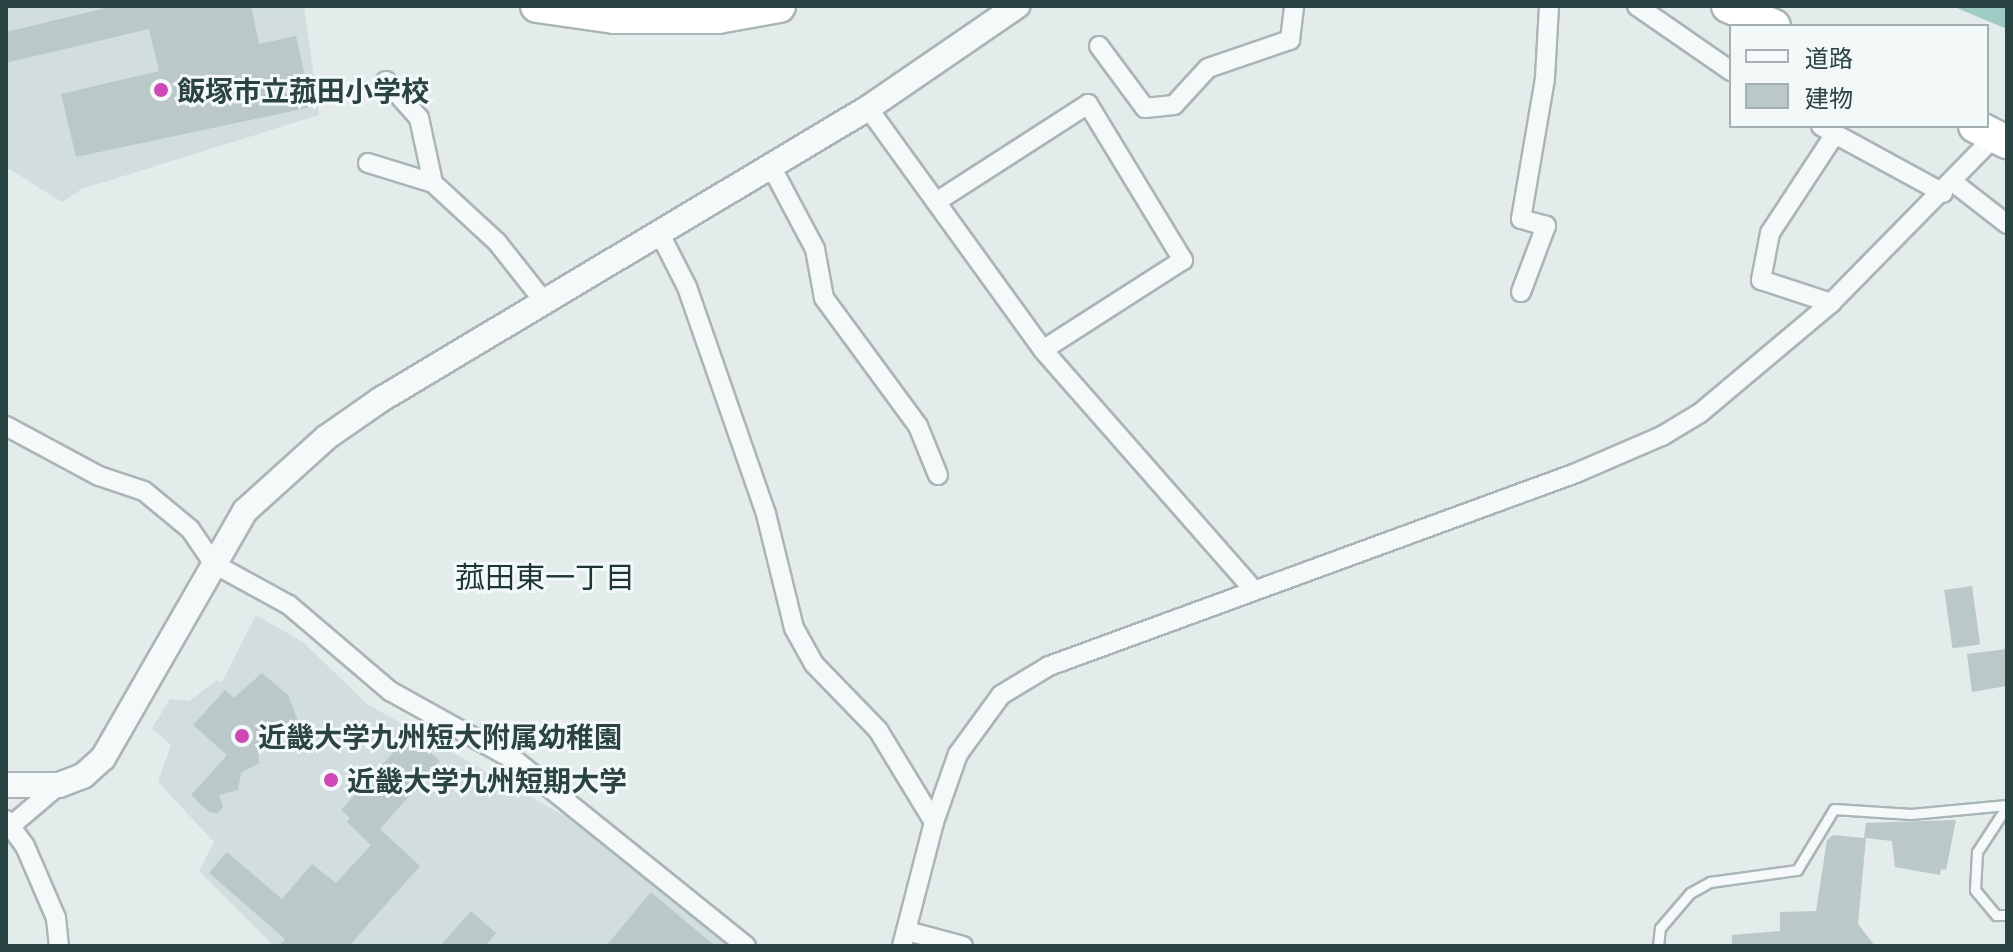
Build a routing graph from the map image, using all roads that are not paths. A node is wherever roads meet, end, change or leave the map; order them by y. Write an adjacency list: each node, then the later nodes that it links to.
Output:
1 (537, 6): 2 (highway)
2 (779, 6)
3 (1017, 6): 12 (street)
4 (1294, 6): 9 (street)
5 (1549, 6): 22 (street)
6 (1637, 6): 10 (street)
7 (1728, 6): 8 (highway)
8 (1769, 24)
9 (1099, 46)
10 (1729, 70)
11 (386, 81): 17 (street)
12 (868, 108): 16 (street); 19 (street)
13 (1828, 130): 18 (street); 23 (street)
14 (1992, 135): 18 (street)
15 (368, 163): 17 (street)
16 (772, 168): 21 (street); 27 (street)
17 (433, 183): 24 (street)
18 (1948, 188): 20 (street); 23 (street)
19 (936, 202): 25 (street); 25 (street)
20 (2007, 224)
21 (660, 234): 24 (street); 33 (street)
22 (1521, 292)
23 (1831, 303): 29 (street)
24 (546, 304): 28 (street)
25 (1043, 350): 29 (street)
26 (6, 426): 28 (street)
27 (938, 475)
28 (214, 564): 31 (street); 38 (street)
29 (1254, 590): 33 (street)
30 (6, 785): 31 (street)
31 (59, 785): 34 (street)
32 (2007, 805): 35 (lane); 40 (lane)
33 (934, 822): 36 (street)
34 (8, 825): 37 (street)
35 (2007, 915)
36 (905, 938): 39 (street)
37 (59, 946)
38 (746, 946)
39 (963, 946)
40 (1658, 946)

